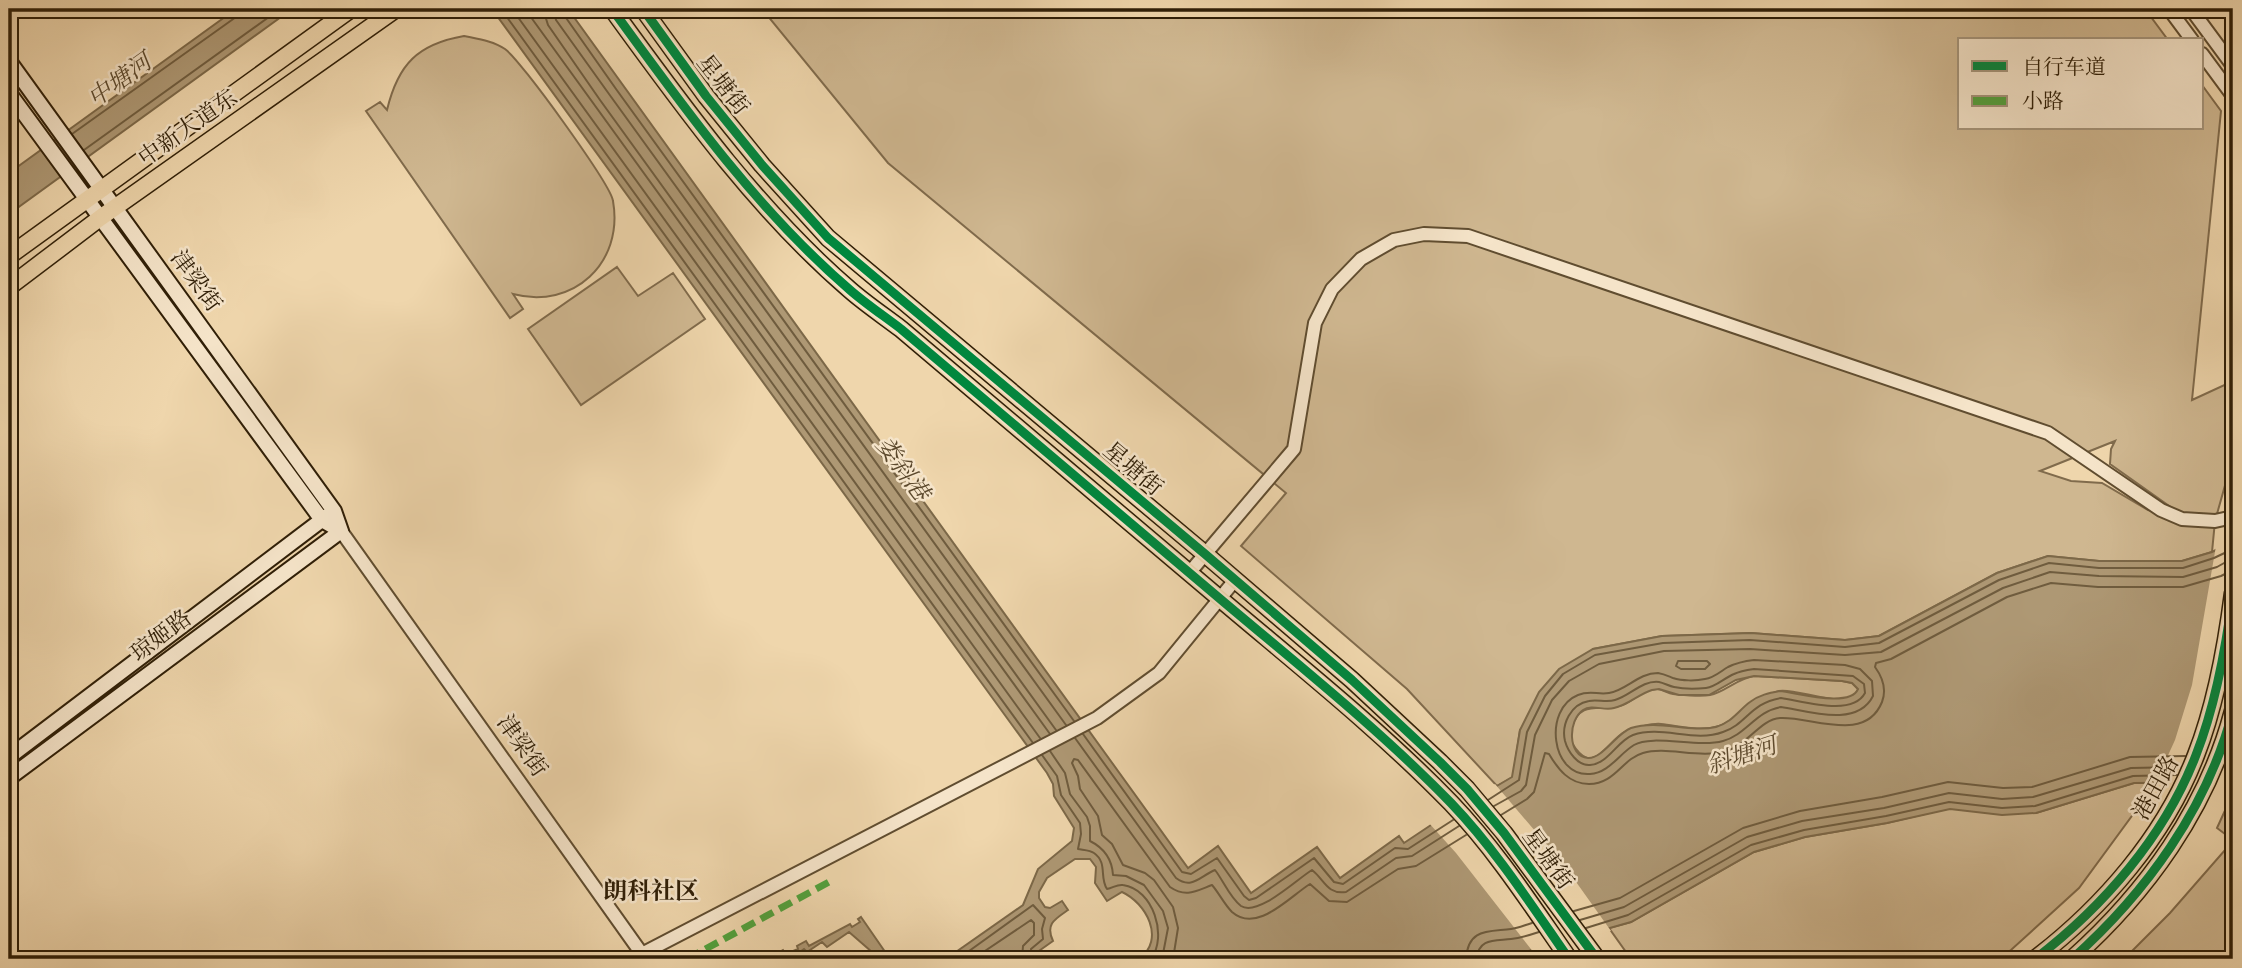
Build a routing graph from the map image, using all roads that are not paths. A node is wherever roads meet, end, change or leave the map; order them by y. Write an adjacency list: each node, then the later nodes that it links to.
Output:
1 (351, 9): 13 (main road, 中新大道东)
2 (396, 9): 15 (main road, 中新大道东)
3 (612, 9): 24 (main road, 星塘街)
4 (642, 9): 23 (main road, 星塘街)
5 (2169, 9): 7 (street)
6 (2191, 9): 10 (street)
7 (2191, 38)
8 (2204, 57): 12 (street)
9 (9, 61): 13 (main road, 津梁街)
10 (2233, 65)
11 (9, 93): 14 (main road, 津梁街)
12 (2233, 96)
13 (100, 189): 14 (main road, 中新大道东); 15 (main road, 津梁街)
14 (86, 199): 16 (main road, 津梁街); 17 (main road, 中新大道东)
15 (114, 208): 16 (main road, 中新大道东); 19 (main road, 津梁街)
16 (100, 218): 18 (main road, 中新大道东); 21 (main road, 津梁街)
17 (9, 256)
18 (9, 287)
19 (334, 511): 21 (main road, 琼姬路); 22 (main road, 津梁街)
20 (2233, 517): 23 (street)
21 (322, 520): 22 (main road, 津梁街); 29 (main road, 琼姬路)
22 (341, 531): 30 (main road, 琼姬路); 31 (street, 津梁街)
23 (1205, 554): 24 (street); 25 (main road, 星塘街)
24 (1190, 572): 27 (main road, 星塘街)
25 (1235, 580): 27 (street); 32 (main road, 星塘街)
26 (2233, 593): 34 (main road, 港田路)
27 (1220, 599): 31 (street); 33 (main road, 星塘街)
28 (2233, 712): 35 (main road, 港田路)
29 (9, 757)
30 (9, 778)
31 (637, 957)
32 (1596, 958)
33 (1569, 959)
34 (2035, 959)
35 (2072, 959)

